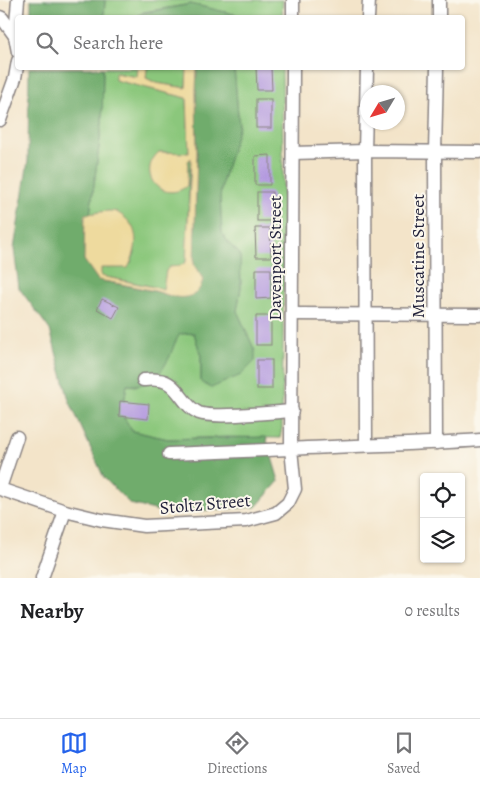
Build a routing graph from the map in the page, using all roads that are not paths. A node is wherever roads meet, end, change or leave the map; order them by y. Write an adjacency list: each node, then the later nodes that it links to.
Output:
1 (18, 0): 5 (street)
2 (293, 0): 6 (street)
3 (369, 0): 7 (street)
4 (439, 0): 8 (street)
5 (17, 15)
6 (293, 15)
7 (368, 15)
8 (439, 15)
9 (0, 17): 10 (street)
10 (15, 36)
11 (16, 70): 15 (street)
12 (293, 70): 19 (street, Davenport Street)
13 (367, 70): 16 (street)
14 (437, 70): 17 (street, Muscatine Street)
15 (0, 120)
16 (365, 151): 17 (street); 19 (street); 21 (street)
17 (435, 152): 18 (street); 22 (street, Muscatine Street)
18 (480, 152)
19 (292, 153): 20 (street, Davenport Street)
20 (292, 314): 21 (street); 25 (street, Davenport Street)
21 (364, 314): 22 (street); 29 (street)
22 (436, 314): 23 (street); 28 (street, Muscatine Street)
23 (480, 315)
24 (143, 380): 25 (street)
25 (292, 411): 30 (street, Davenport Street)
26 (17, 437): 32 (street)
27 (480, 440): 28 (street)
28 (436, 443): 29 (street)
29 (366, 445): 30 (street)
30 (291, 449): 31 (street); 33 (street, Stoltz Street)
31 (169, 454)
32 (0, 488): 33 (street, Stoltz Street)
33 (65, 511): 34 (street)
34 (42, 578)

